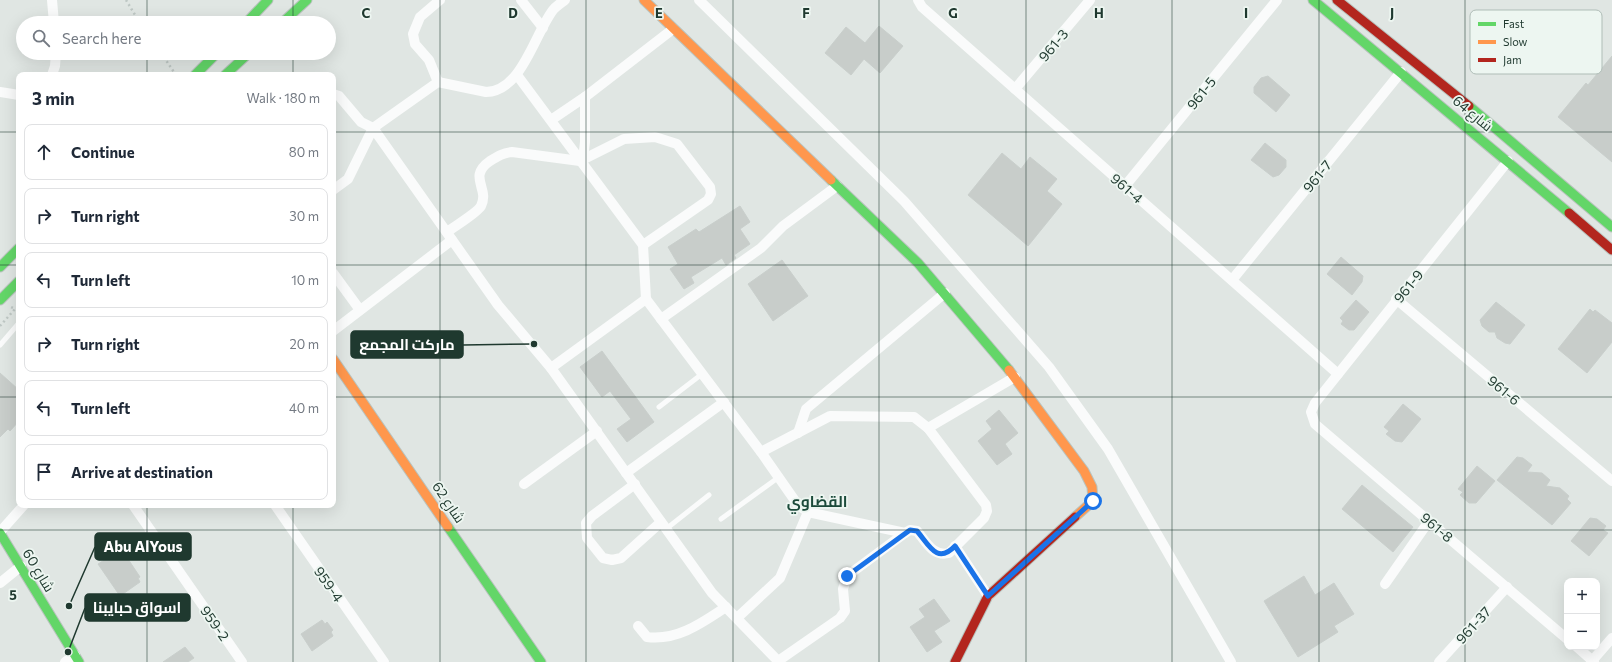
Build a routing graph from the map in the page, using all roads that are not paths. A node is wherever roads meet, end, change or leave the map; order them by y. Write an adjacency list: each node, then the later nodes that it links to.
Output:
1 (52, 0): 14 (street)
2 (268, 0): 15 (street)
3 (440, 0): 27 (street)
4 (521, 0): 17 (street)
5 (565, 0): 17 (street)
6 (644, 0): 18 (street)
7 (699, 0): 99 (street)
8 (918, 0): 28 (street, 961-4)
9 (1090, 0): 28 (street, 961-3)
10 (1277, 0): 38 (street, 961-5)
11 (1313, 0): 25 (street, شارع 64)
12 (1337, 0): 40 (street, شارع 64)
13 (306, 1): 16 (street)
14 (53, 16)
15 (253, 16)
16 (290, 16)
17 (543, 28): 26 (street)
18 (673, 28): 32 (street); 37 (street)
19 (55, 60): 22 (street)
20 (210, 60): 23 (street)
21 (241, 60): 24 (street)
22 (53, 72)
23 (198, 72)
24 (228, 72)
25 (1401, 72): 36 (street, شارع 64); 47 (street, 961-7)
26 (517, 75): 27 (street); 33 (street)
27 (438, 82): 34 (street)
28 (1015, 89): 38 (street, 961-4)
29 (0, 92): 30 (street)
30 (16, 95)
31 (336, 95): 34 (street)
32 (585, 97): 33 (street); 35 (street)
33 (551, 120): 35 (street)
34 (373, 128): 39 (street); 41 (street)
35 (581, 160): 41 (street); 42 (street); 42 (street)
36 (1508, 161): 43 (street, شارع 64); 51 (street, 961-9)
37 (837, 186): 49 (street); 54 (street)
38 (1126, 186): 47 (street, 961-4)
39 (336, 188)
40 (1612, 227)
41 (450, 236): 53 (street); 59 (street)
42 (643, 245): 50 (street)
43 (1612, 250)
44 (16, 251): 45 (street)
45 (0, 267)
46 (336, 277): 53 (street)
47 (1232, 280): 61 (street, 961-4)
48 (16, 284): 52 (street)
49 (945, 293): 62 (street); 68 (street)
50 (646, 299): 54 (street); 59 (street)
51 (1396, 299): 61 (street, 961-9); 72 (street, 961-6)
52 (0, 300)
53 (360, 310): 56 (street)
54 (661, 319): 60 (street)
55 (16, 326): 57 (lane)
56 (336, 329)
57 (0, 345)
58 (336, 363): 104 (street, شارع 62)
59 (551, 368): 67 (street)
60 (702, 374): 63 (street); 64 (lane)
61 (1338, 374): 65 (street, 961-9)
62 (1015, 377): 66 (street); 90 (street)
63 (724, 402): 69 (street); 70 (street)
64 (660, 406)
65 (1311, 412): 81 (street, 961-8)
66 (928, 428): 68 (street); 85 (street)
67 (597, 431): 70 (street); 73 (street)
68 (798, 433): 69 (street)
69 (762, 452): 71 (street)
70 (626, 473): 74 (street)
71 (779, 477): 79 (street); 80 (lane)
72 (1612, 481)
73 (524, 484)
74 (635, 484): 82 (street); 82 (street)
75 (709, 495): 82 (lane)
76 (21, 508): 83 (street)
77 (135, 508): 102 (street, 959-2)
78 (277, 508): 103 (street, 959-4)
79 (808, 512): 84 (street); 92 (street)
80 (721, 519)
81 (1429, 521): 88 (street); 89 (street, 961-8)
82 (664, 525): 91 (street)
83 (0, 532): 86 (street, شارع 60)
84 (905, 533): 85 (street); 98 (street)
85 (955, 546): 90 (street)
86 (21, 566): 87 (street); 97 (street, شارع 60)
87 (0, 583)
88 (1385, 584)
89 (1507, 587): 94 (street, 961-8); 106 (street, 961-37)
90 (988, 596): 105 (street)
91 (726, 607): 92 (street); 93 (street)
92 (737, 618): 98 (street)
93 (638, 626)
94 (1564, 635)
95 (1612, 638): 100 (street)
96 (1580, 650): 100 (street)
97 (77, 658): 101 (street)
98 (778, 661)
99 (1230, 661)
100 (1593, 661)
101 (66, 662)
102 (242, 662)
103 (384, 662)
104 (541, 662)
105 (955, 662)
106 (1439, 662)

